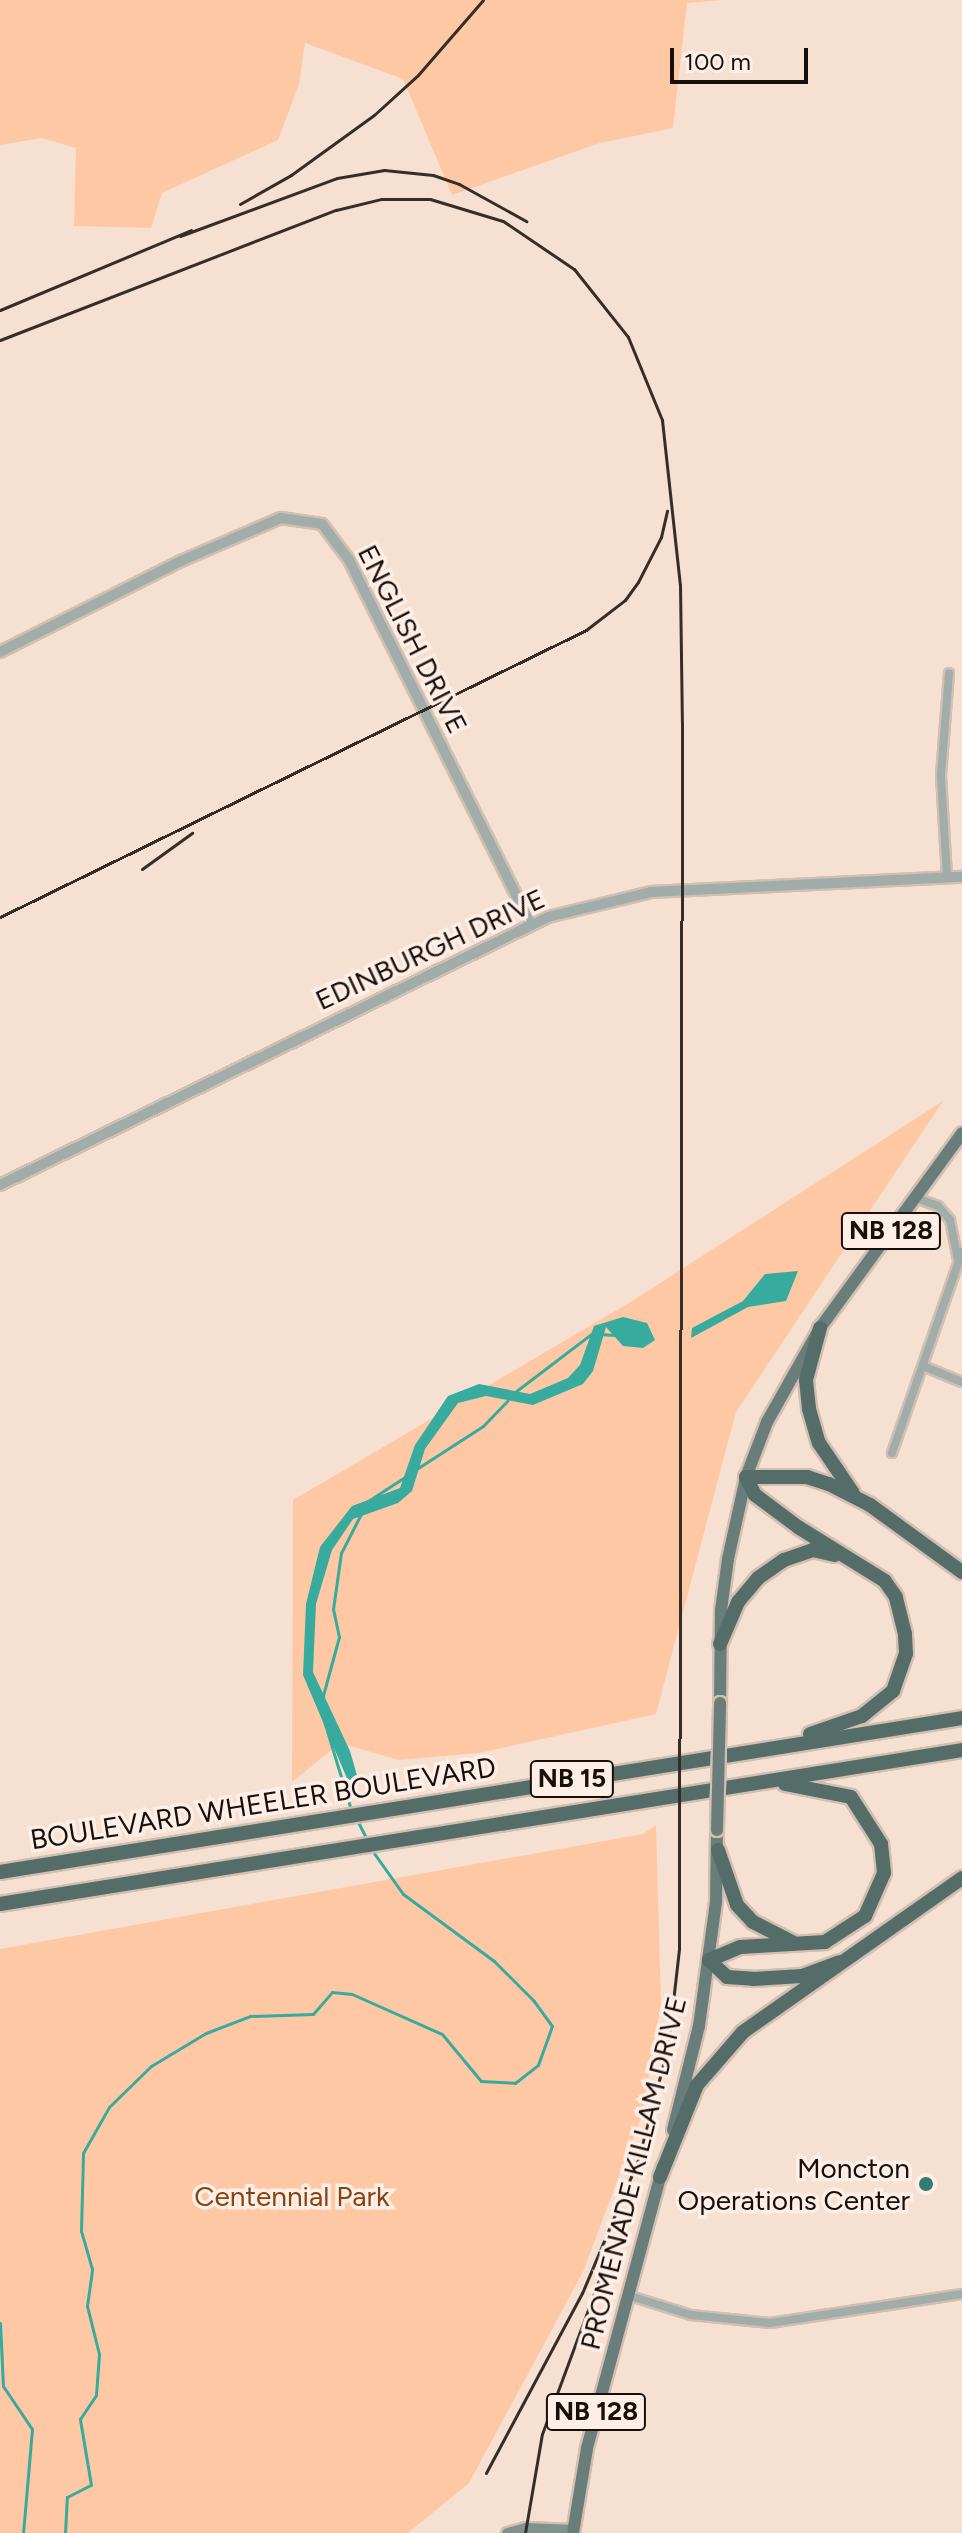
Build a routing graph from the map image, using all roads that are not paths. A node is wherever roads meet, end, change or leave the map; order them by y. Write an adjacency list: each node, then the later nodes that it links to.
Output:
1 (0, 652): 5 (street, ENGLISH DRIVE)
2 (949, 673): 3 (street)
3 (947, 877): 4 (street, EDINBURGH DRIVE); 5 (street, EDINBURGH DRIVE)
4 (962, 877)
5 (530, 923): 7 (street, EDINBURGH DRIVE)
6 (962, 1133): 8 (main road, NB 128)
7 (0, 1185)
8 (916, 1198): 10 (street); 11 (main road, NB 128)
9 (962, 1252): 10 (street)
10 (958, 1263): 12 (street)
11 (820, 1328): 15 (main road, NB 128); 16 (highway)
12 (923, 1366): 13 (street); 14 (street)
13 (962, 1382)
14 (892, 1453)
15 (746, 1477): 16 (highway); 17 (highway); 19 (main road, NB 128)
16 (856, 1497): 18 (highway)
17 (842, 1557): 19 (highway); 21 (highway)
18 (962, 1572)
19 (720, 1644): 24 (main road, PROMENADE KILLAM DRIVE / NB 128, bridge)
20 (962, 1718): 21 (highway, BOULEVARD WHEELER BOULEVARD / NB 15)
21 (783, 1744): 25 (highway, BOULEVARD WHEELER BOULEVARD / NB 15)
22 (962, 1750): 23 (highway, BOULEVARD WHEELER BOULEVARD / NB 15)
23 (759, 1782): 27 (highway, BOULEVARD WHEELER BOULEVARD / NB 15); 28 (highway)
24 (718, 1850): 28 (highway); 29 (main road, PROMENADE KILLAM DRIVE / NB 128)
25 (0, 1872)
26 (962, 1878): 30 (highway)
27 (0, 1904)
28 (796, 1944): 29 (highway)
29 (709, 1960): 30 (highway); 31 (main road, PROMENADE KILLAM DRIVE / NB 128)
30 (840, 1962): 31 (highway)
31 (660, 2177): 33 (main road, PROMENADE KILLAM DRIVE / NB 128)
32 (962, 2294): 33 (street)
33 (626, 2295): 34 (main road, PROMENADE KILLAM DRIVE / NB 128)
34 (573, 2532): 35 (main road)
35 (507, 2533)

